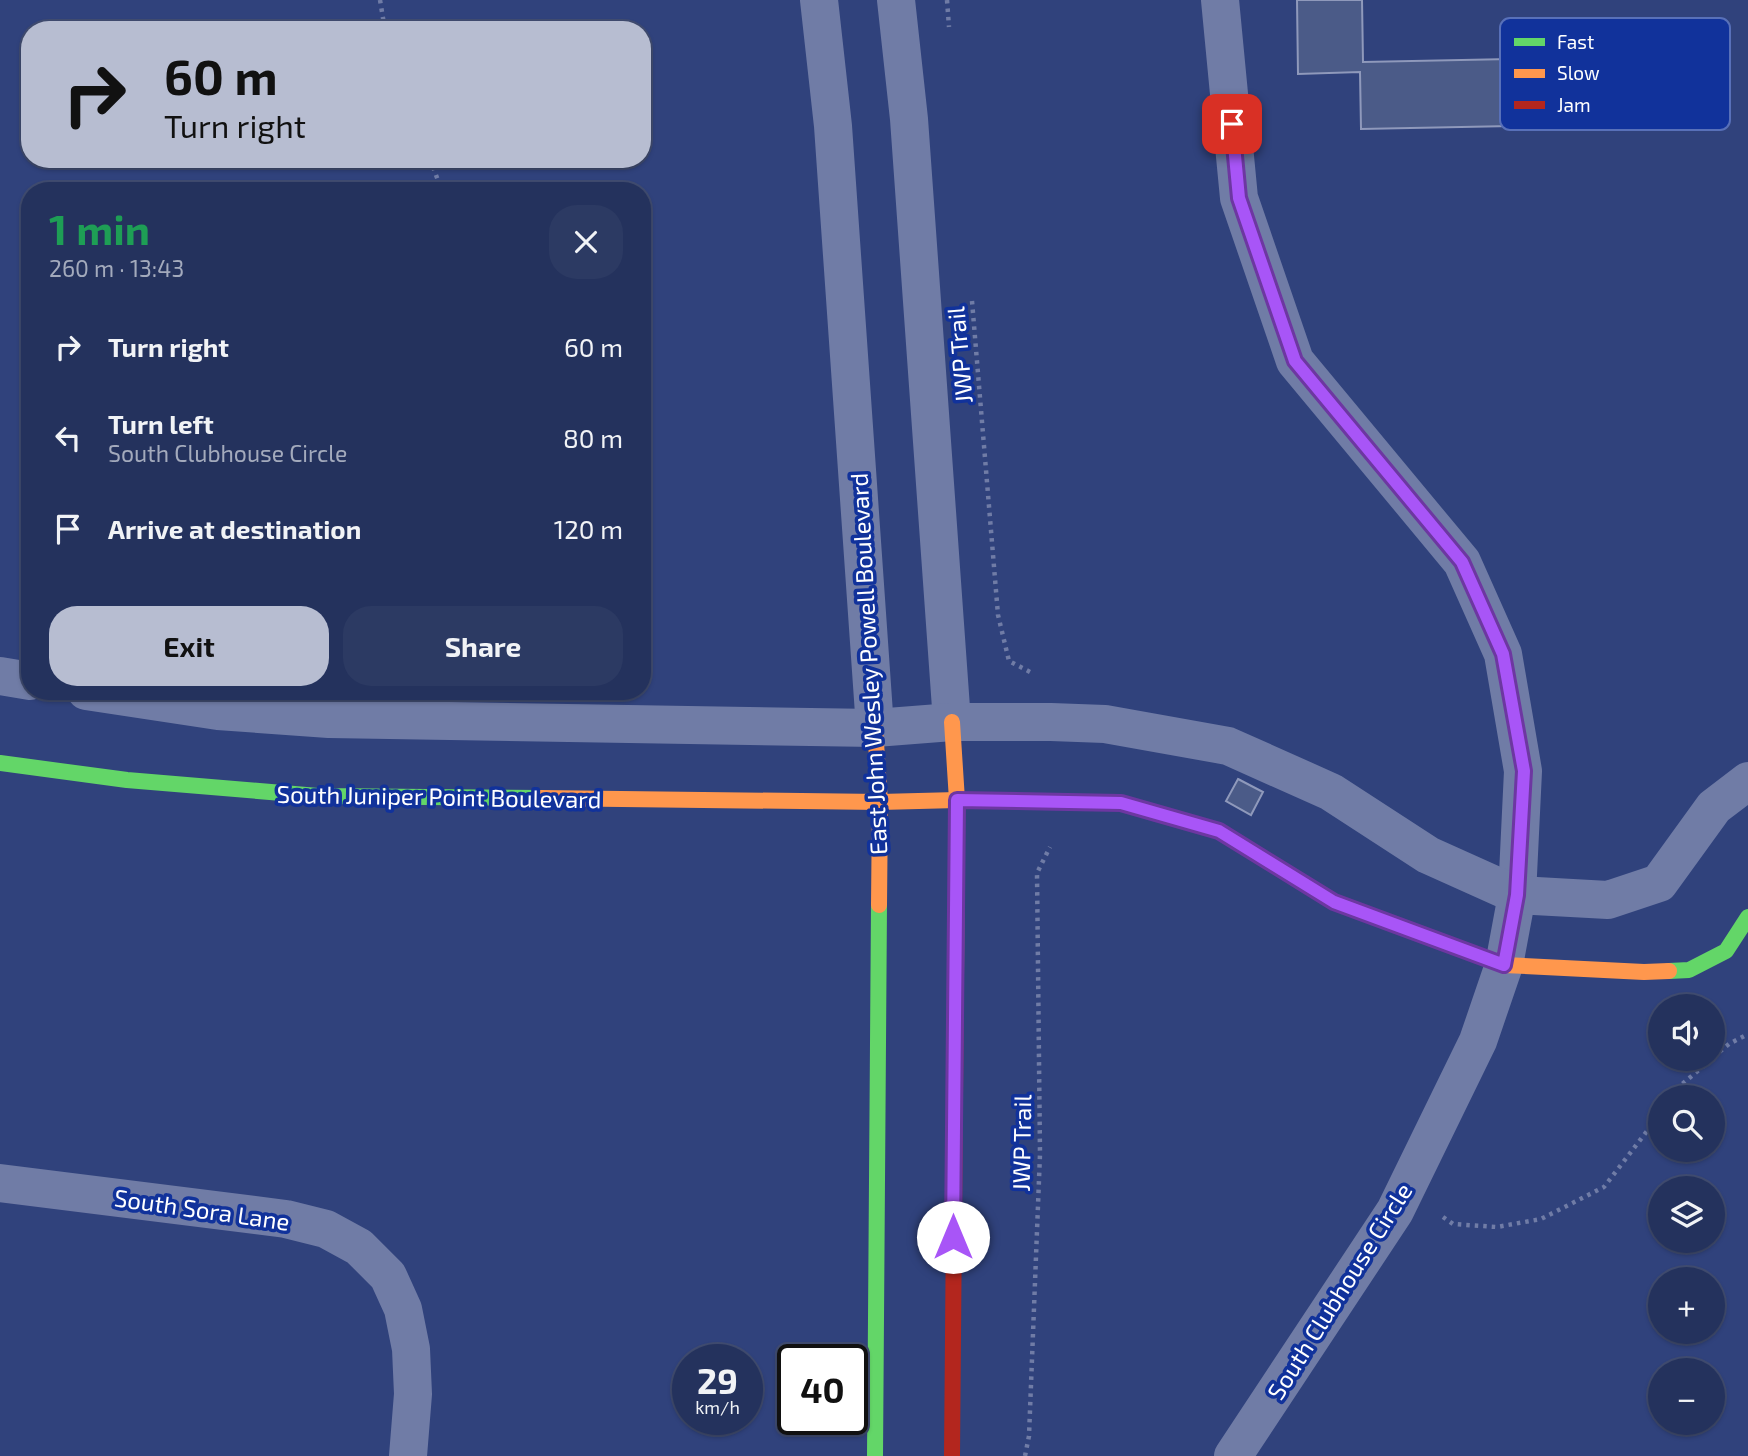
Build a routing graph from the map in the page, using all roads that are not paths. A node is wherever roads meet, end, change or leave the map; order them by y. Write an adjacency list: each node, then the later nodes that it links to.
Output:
1 (819, 0): 8 (street, East John Wesley Powell Boulevard)
2 (896, 0): 7 (street)
3 (1220, 0): 13 (street, South Clubhouse Circle)
4 (0, 676): 5 (street)
5 (21, 680)
6 (145, 700): 8 (street)
7 (952, 722): 8 (street); 11 (street); 13 (street)
8 (875, 727): 12 (street, East John Wesley Powell Boulevard)
9 (0, 763): 12 (street, South Juniper Point Boulevard)
10 (1748, 781): 13 (street)
11 (957, 800): 12 (street, South Juniper Point Boulevard); 15 (street, South Juniper Point Boulevard); 19 (street)
12 (880, 802): 18 (street, East John Wesley Powell Boulevard)
13 (1517, 895): 15 (street, South Clubhouse Circle)
14 (1748, 917): 15 (street, South Juniper Point Boulevard)
15 (1504, 965): 20 (street, South Clubhouse Circle)
16 (0, 1183): 17 (street, South Sora Lane)
17 (408, 1456)
18 (875, 1456)
19 (952, 1456)
20 (1233, 1456)

